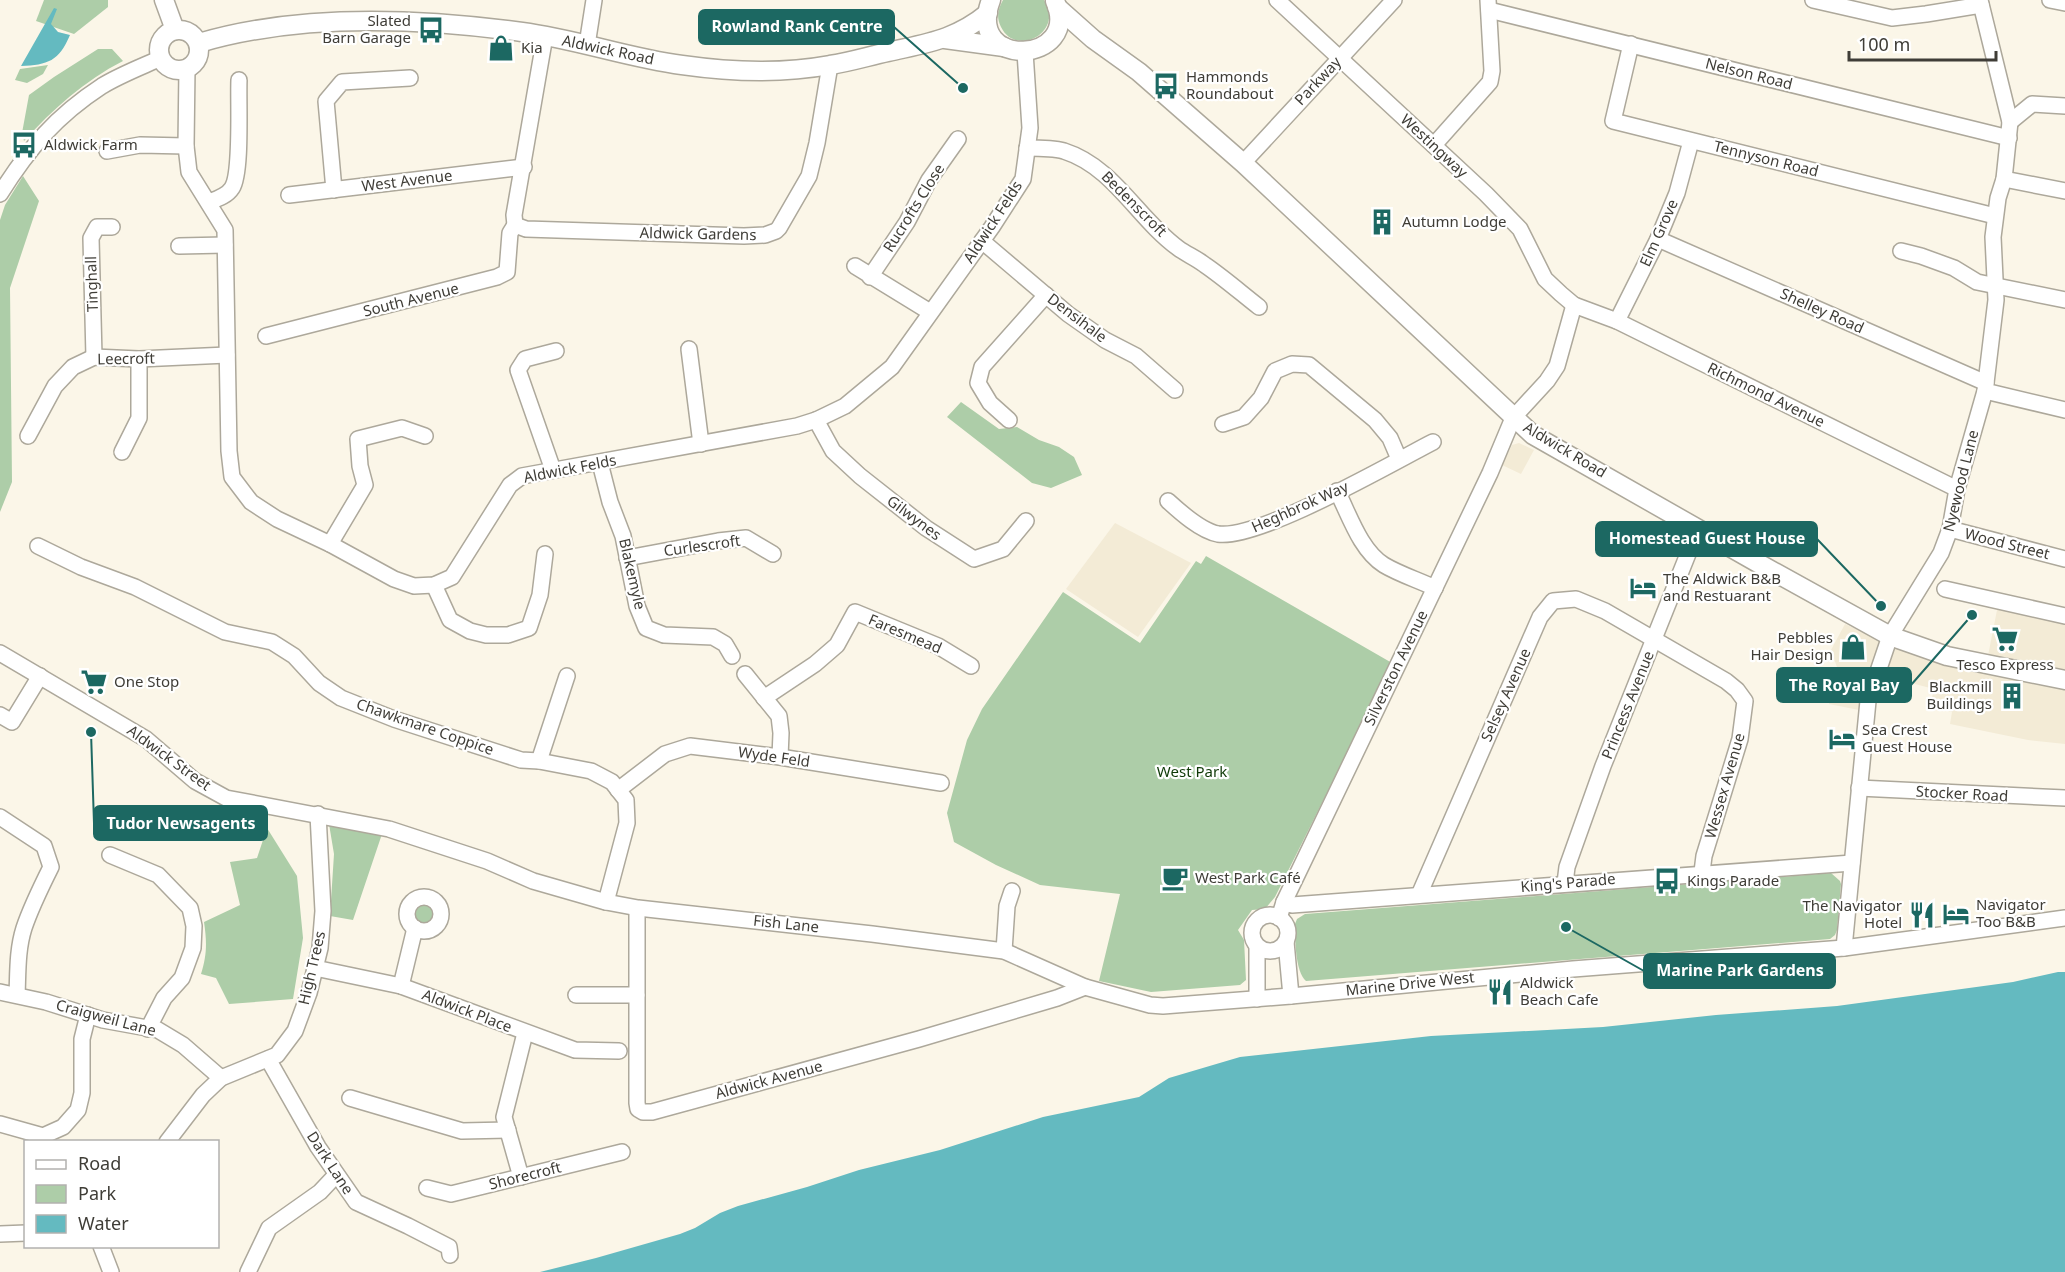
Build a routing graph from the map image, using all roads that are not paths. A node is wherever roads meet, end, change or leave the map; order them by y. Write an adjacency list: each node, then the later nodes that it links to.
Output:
1 (164, 0): 12 (main road)
2 (594, 0): 19 (street)
3 (1277, 0): 23 (street, Westingway)
4 (1394, 0): 23 (street, Parkway)
5 (1813, 0): 7 (street)
6 (2050, 0): 9 (street)
7 (1980, 2): 29 (street, Nyewood Lane)
8 (1056, 3): 15 (main road, Aldwick Road); 16 (main road)
9 (2065, 3)
10 (1488, 5): 18 (street, Nelson Road); 33 (street)
11 (989, 7): 14 (main road); 20 (main road)
12 (175, 30): 17 (main road); 22 (main road)
13 (545, 36): 17 (main road, Aldwick Road); 19 (main road, Aldwick Road); 38 (street)
14 (945, 39): 20 (main road); 24 (main road, Aldwick Road)
15 (1093, 39): 16 (main road); 37 (main road, Aldwick Road)
16 (1049, 40): 21 (main road)
17 (199, 43): 25 (main road)
18 (1631, 44): 30 (street, Nelson Road); 32 (street, Tennyson Road)
19 (587, 45): 24 (main road, Aldwick Road)
20 (1004, 47): 21 (main road)
21 (1025, 52): 35 (street, Aldwick Felds)
22 (161, 58): 25 (main road); 42 (street)
23 (1340, 58): 33 (street, Westingway); 37 (street, Parkway)
24 (830, 65): 46 (street, Aldwick Gardens)
25 (188, 68): 34 (street)
26 (410, 78): 40 (street)
27 (239, 80): 44 (street)
28 (2065, 105): 29 (street)
29 (2010, 122): 30 (street, Nyewood Lane)
30 (2009, 138): 39 (street, Nyewood Lane)
31 (958, 139): 54 (street, Rucrofts Close)
32 (1691, 141): 45 (street, Tennyson Road); 48 (street, Elm Grove)
33 (1434, 145): 58 (street, Westingway)
34 (186, 146): 36 (street); 44 (street)
35 (1027, 148): 49 (street, Aldwick Felds); 59 (street, Bedenscroft)
36 (107, 151)
37 (1243, 163): 71 (main road, Aldwick Road)
38 (524, 167): 40 (street, West Avenue); 46 (street)
39 (2004, 178): 41 (street); 45 (street, Nyewood Lane)
40 (334, 190): 43 (street, West Avenue)
41 (2065, 191)
42 (0, 194)
43 (289, 195)
44 (209, 202): 50 (street)
45 (1995, 216): 55 (street, Nyewood Lane)
46 (515, 225): 62 (street, South Avenue)
47 (112, 227): 66 (street, Tinghall)
48 (1658, 239): 61 (street, Elm Grove); 68 (street, Shelley Road)
49 (982, 241): 56 (street, Densihale); 60 (street, Aldwick Felds)
50 (225, 245): 51 (street); 65 (street)
51 (179, 246)
52 (1901, 251): 55 (street)
53 (855, 266): 54 (street)
54 (870, 277): 60 (street)
55 (1997, 285): 57 (street); 68 (street, Nyewood Lane)
56 (1046, 295): 69 (street, Densihale); 73 (street)
57 (2065, 300)
58 (1574, 305): 61 (street, Richmond Avenue); 71 (street, Silverston Avenue)
59 (1259, 307)
60 (930, 312): 72 (street, Aldwick Felds)
61 (1617, 321): 83 (street, Richmond Avenue)
62 (266, 336)
63 (689, 350): 78 (street)
64 (556, 351): 82 (street)
65 (227, 355): 67 (street, Leecroft); 89 (street)
66 (94, 357): 67 (street, Leecroft); 75 (street, Leecroft)
67 (139, 359): 79 (street)
68 (1985, 387): 70 (street, Shelley Road); 83 (street, Nyewood Lane)
69 (1175, 390)
70 (2065, 410)
71 (1514, 418): 87 (main road, Aldwick Road); 96 (street, Silverston Avenue)
72 (816, 420): 78 (street, Aldwick Felds); 86 (street, Gilwynes)
73 (1009, 420)
74 (1223, 424): 80 (street)
75 (28, 436)
76 (426, 436): 89 (street)
77 (1433, 442): 80 (street, Heghbrok Way)
78 (701, 444): 81 (street, Aldwick Felds)
79 (122, 452)
80 (1399, 459): 84 (street, Heghbrok Way)
81 (600, 463): 82 (street, Aldwick Felds); 93 (street, Blakemyle)
82 (553, 470): 95 (street, Aldwick Felds)
83 (1957, 489): 88 (street, Nyewood Lane)
84 (1337, 491): 85 (street, Heghbrok Way); 96 (street)
85 (1168, 501)
86 (1026, 522)
87 (1698, 529): 99 (main road, Aldwick Road); 100 (street, Princess Avenue)
88 (1950, 529): 94 (street, Wood Street); 99 (street, Nyewood Lane)
89 (330, 544): 95 (street)
90 (38, 546): 111 (street, Chawkmare Coppice)
91 (545, 554): 95 (street)
92 (773, 554): 93 (street, Curlescroft)
93 (627, 558): 102 (street, Blakemyle)
94 (2065, 559)
95 (434, 585)
96 (1435, 588): 125 (street, Silverston Avenue)
97 (1946, 589): 98 (street)
98 (2065, 616)
99 (1890, 636): 107 (main road, Aldwick Road); 113 (street, Nyewood Lane)
100 (1654, 639): 120 (street, Wessex Avenue); 121 (street, Princess Avenue); 123 (street, Selsey Avenue)
101 (0, 653): 105 (street, Aldwick Street)
102 (732, 656)
103 (972, 666): 108 (street, Faresmead)
104 (745, 674): 108 (street)
105 (40, 676): 109 (street); 116 (street, Aldwick Street)
106 (567, 676): 111 (street)
107 (2065, 680)
108 (764, 698): 110 (street)
109 (0, 715)
110 (780, 757): 112 (street, Wyde Feld); 114 (street, Wyde Feld)
111 (539, 761): 114 (street, Chawkmare Coppice)
112 (941, 783)
113 (1859, 788): 115 (street, Stocker Road); 119 (street, Nyewood Lane)
114 (618, 790): 124 (street)
115 (2065, 798)
116 (318, 814): 124 (street, Fish Lane); 134 (street, High Trees)
117 (0, 817): 138 (street)
118 (110, 855): 144 (street)
119 (1852, 862): 120 (street, King's Parade); 132 (street, Nyewood Lane)
120 (1702, 872): 121 (street, King's Parade)
121 (1565, 883): 123 (street, King's Parade)
122 (1012, 891): 133 (street)
123 (1419, 895): 125 (street, King's Parade)
124 (606, 902): 133 (street, Fish Lane)
125 (1284, 902): 127 (street, Silverston Avenue)
126 (638, 914): 140 (street, Aldwick Avenue)
127 (1280, 918): 130 (street, Silverston Avenue); 131 (street)
128 (2065, 918): 132 (street, Marine Drive West)
129 (415, 928): 135 (street)
130 (1286, 942): 131 (street); 141 (street, Silverston Avenue)
131 (1257, 946): 142 (street)
132 (1844, 948): 141 (street, Marine Drive West)
133 (1004, 951): 136 (street, Fish Lane)
134 (315, 968): 135 (street, Aldwick Place); 147 (street, High Trees)
135 (401, 986): 145 (street, Aldwick Place)
136 (1085, 987): 140 (street, Aldwick Avenue); 142 (street, Fish Lane)
137 (0, 992): 138 (street, Craigweil Lane)
138 (17, 995): 143 (street, Craigweil Lane)
139 (576, 995): 140 (street)
140 (636, 995)
141 (1291, 996): 142 (street, Marine Drive West)
142 (1257, 999)
143 (88, 1015): 144 (street, Craigweil Lane); 150 (street)
144 (148, 1029): 148 (street, Craigweil Lane)
145 (525, 1033): 146 (street, Aldwick Place); 151 (street)
146 (620, 1051)
147 (268, 1059): 148 (street, High Trees); 154 (street, Dark Lane)
148 (221, 1078): 152 (street)
149 (350, 1098): 151 (street)
150 (0, 1124)
151 (508, 1130): 155 (street)
152 (169, 1140)
153 (622, 1152): 155 (street, Shorecroft)
154 (336, 1175): 160 (street, Dark Lane); 162 (street)
155 (521, 1177): 156 (street, Shorecroft)
156 (427, 1188)
157 (24, 1233): 158 (street)
158 (0, 1234)
159 (102, 1248): 161 (street)
160 (450, 1255)
161 (111, 1272)
162 (248, 1272)

